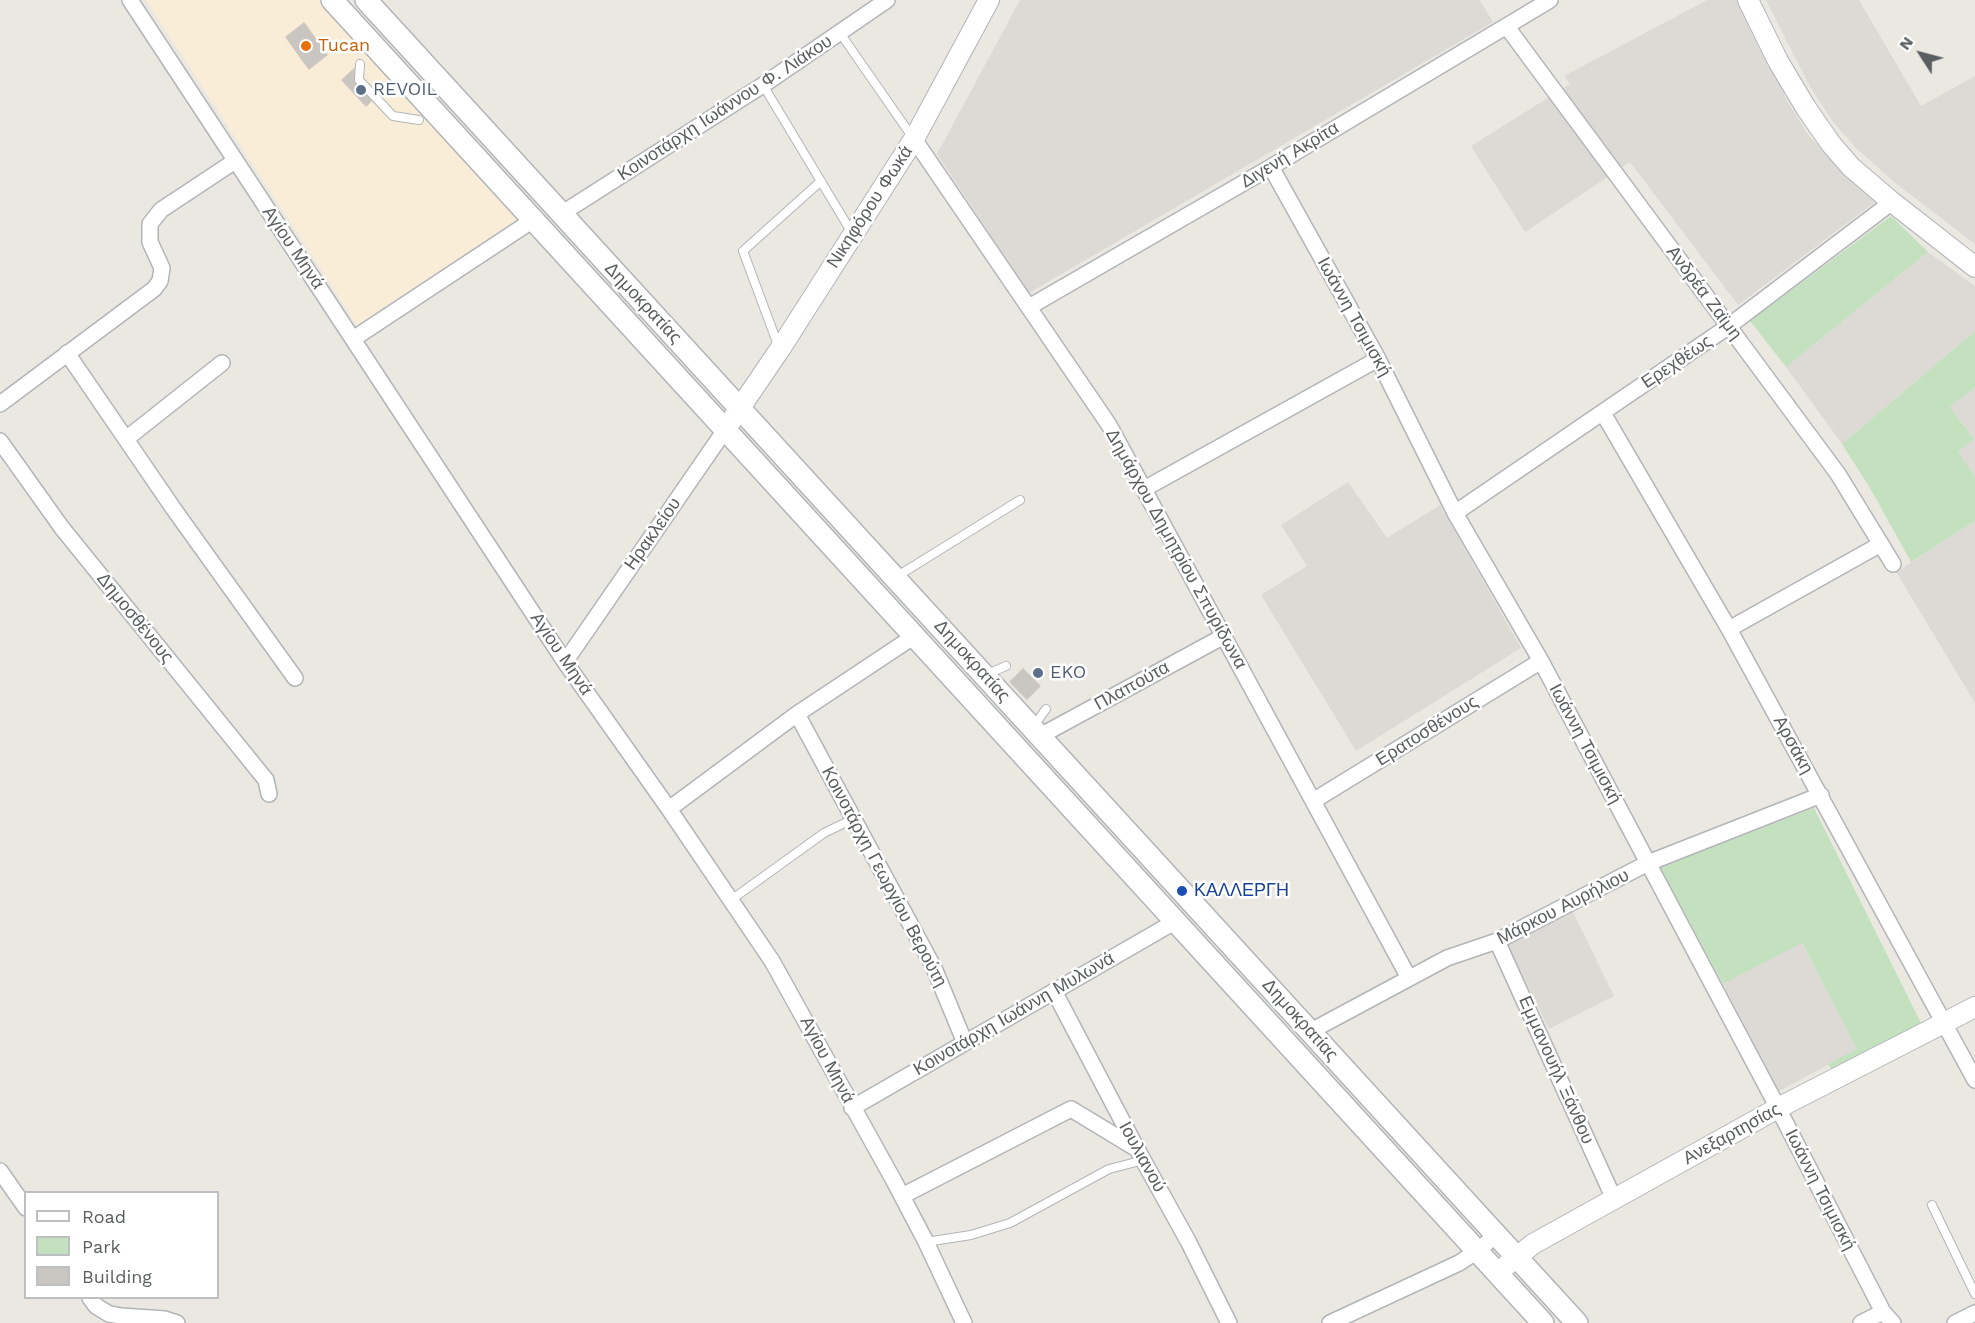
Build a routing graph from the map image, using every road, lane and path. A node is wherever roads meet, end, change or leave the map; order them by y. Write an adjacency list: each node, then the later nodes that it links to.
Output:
1 (129, 0): 14 (street, Αγίου Μηνά)
2 (332, 0): 19 (main road, Δημοκρατίας)
3 (366, 0): 18 (main road, Δημοκρατίας)
4 (887, 0): 9 (street, Κοινοτάρχη Ιωάννου Φ. Λιάκου)
5 (989, 0): 13 (street, Νικηφόρου Φωκά)
6 (1550, 0): 8 (street, Διγενή Ακρίτα)
7 (1748, 0): 17 (street)
8 (1506, 27): 15 (street, Διγενή Ακρίτα); 23 (street, Ανδρέα Ζαϊμη)
9 (840, 33): 11 (street, Κοινοτάρχη Ιωάννου Φ. Λιάκου); 13 (lane)
10 (360, 63): 12 (lane)
11 (763, 85): 16 (lane); 18 (street, Κοινοτάρχη Ιωάννου Φ. Λιάκου)
12 (419, 120)
13 (914, 139): 20 (street, Νικηφόρου Φωκά); 22 (street, Δημάρχου Δημητρίου Σπυρίδωνα)
14 (234, 161): 24 (street, Αγίου Μηνά); 26 (street)
15 (1271, 167): 22 (street, Διγενή Ακρίτα); 27 (street, Ιωάννη Τσιμισκή)
16 (821, 181): 20 (lane); 25 (lane)
17 (1892, 202): 21 (street); 23 (street, Ερεχθέως)
18 (561, 213): 30 (main road, Δημοκρατίας)
19 (533, 220): 24 (street); 32 (main road, Δημοκρατίας)
20 (853, 234): 25 (street, Νικηφόρου Φωκά)
21 (1975, 267)
22 (1029, 307): 35 (street, Δημάρχου Δημητρίου Σπυρίδωνα)
23 (1729, 326): 31 (street, Ερεχθέως); 38 (street, Ανδρέα Ζαϊμη)
24 (353, 339): 45 (street, Αγίου Μηνά)
25 (780, 349): 30 (street, Νικηφόρου Φωκά)
26 (68, 353): 29 (street); 33 (street)
27 (1378, 359): 35 (street); 37 (street, Ιωάννη Τσιμισκή)
28 (222, 363): 33 (street)
29 (0, 404)
30 (740, 407): 32 (street, Ηρακλείου); 40 (main road, Δημοκρατίας)
31 (1603, 413): 37 (street, Ερεχθέως); 41 (street, Αρσάκη)
32 (725, 430): 43 (main road, Δημοκρατίας); 45 (street, Ηρακλείου)
33 (126, 440): 48 (street)
34 (0, 441): 52 (street, Δημοσθένους)
35 (1144, 489): 42 (street, Δημάρχου Δημητρίου Σπυρίδωνα)
36 (1020, 500): 40 (lane)
37 (1455, 513): 44 (street, Ιωάννη Τσιμισκή)
38 (1881, 544): 39 (street, Ανδρέα Ζαϊμη); 41 (street)
39 (1893, 564)
40 (896, 577): 47 (main road, Δημοκρατίας)
41 (1729, 629): 53 (street, Αρσάκη)
42 (1224, 636): 51 (street, Πλαπούτα); 54 (street, Δημάρχου Δημητρίου Σπυρίδωνα)
43 (913, 637): 50 (street); 59 (main road, Δημοκρατίας)
44 (1541, 661): 54 (street, Ερατοσθένους); 57 (street, Ιωάννη Τσιμισκή)
45 (565, 662): 55 (street, Αγίου Μηνά)
46 (1006, 666): 47 (lane)
47 (984, 675): 51 (main road, Δημοκρατίας)
48 (295, 678)
49 (1046, 709): 51 (lane)
50 (797, 714): 55 (street); 56 (street, Κοινοτάρχη Γεωργίου Βερούτη)
51 (1036, 732): 65 (main road, Δημοκρατίας)
52 (270, 794)
53 (1821, 795): 57 (street, Μάρκου Αυρήλιου); 64 (street, Αρσάκη)
54 (1313, 801): 61 (street, Δημάρχου Δημητρίου Σπυρίδωνα)
55 (669, 809): 58 (street, Αγίου Μηνά)
56 (853, 819): 58 (lane); 66 (street, Κοινοτάρχη Γεωργίου Βερούτη)
57 (1648, 863): 60 (street, Μάρκου Αυρήλιου); 69 (street, Ιωάννη Τσιμισκή)
58 (731, 900): 68 (street, Αγίου Μηνά)
59 (1176, 921): 62 (street, Κοινοτάρχη Ιωάννη Μυλωνά); 78 (main road, Δημοκρατίας)
60 (1497, 941): 61 (street, Μάρκου Αυρήλιου); 73 (street, Εμμανουήλ Ξάνθου)
61 (1410, 978): 65 (street, Μάρκου Αυρήλιου)
62 (1054, 991): 66 (street, Κοινοτάρχη Ιωάννη Μυλωνά); 70 (street, Ιουλιανού)
63 (1975, 1007): 64 (street, Ανεξαρτησίας)
64 (1944, 1022): 67 (street, Αρσάκη); 69 (street, Ανεξαρτησίας)
65 (1311, 1031): 76 (main road, Δημοκρατίας)
66 (965, 1043): 68 (street, Κοινοτάρχη Ιωάννη Μυλωνά)
67 (1975, 1080)
68 (852, 1108): 72 (street, Αγίου Μηνά)
69 (1778, 1108): 73 (street, Ανεξαρτησίας); 84 (street, Ιωάννη Τσιμισκή)
70 (1140, 1155): 72 (street); 77 (lane); 87 (street, Ιουλιανού)
71 (0, 1172): 74 (street)
72 (902, 1196): 77 (street, Αγίου Μηνά)
73 (1614, 1199): 79 (street, Ανεξαρτησίας)
74 (24, 1205)
75 (1932, 1205): 81 (lane)
76 (1496, 1235): 78 (street); 79 (main road, Δημοκρατίας)
77 (926, 1242): 86 (street, Αγίου Μηνά)
78 (1477, 1251): 80 (main road, Δημοκρατίας); 88 (street)
79 (1515, 1256): 80 (street, Ανεξαρτησίας); 90 (main road, Δημοκρατίας)
80 (1497, 1273): 89 (main road, Δημοκρατίας)
81 (1975, 1294)
82 (91, 1299): 85 (street)
83 (1975, 1313): 92 (street)
84 (1888, 1317): 91 (street)
85 (177, 1323)
86 (964, 1323)
87 (1229, 1323)
88 (1330, 1323)
89 (1543, 1323)
90 (1577, 1323)
91 (1861, 1323)
92 (1955, 1323)

